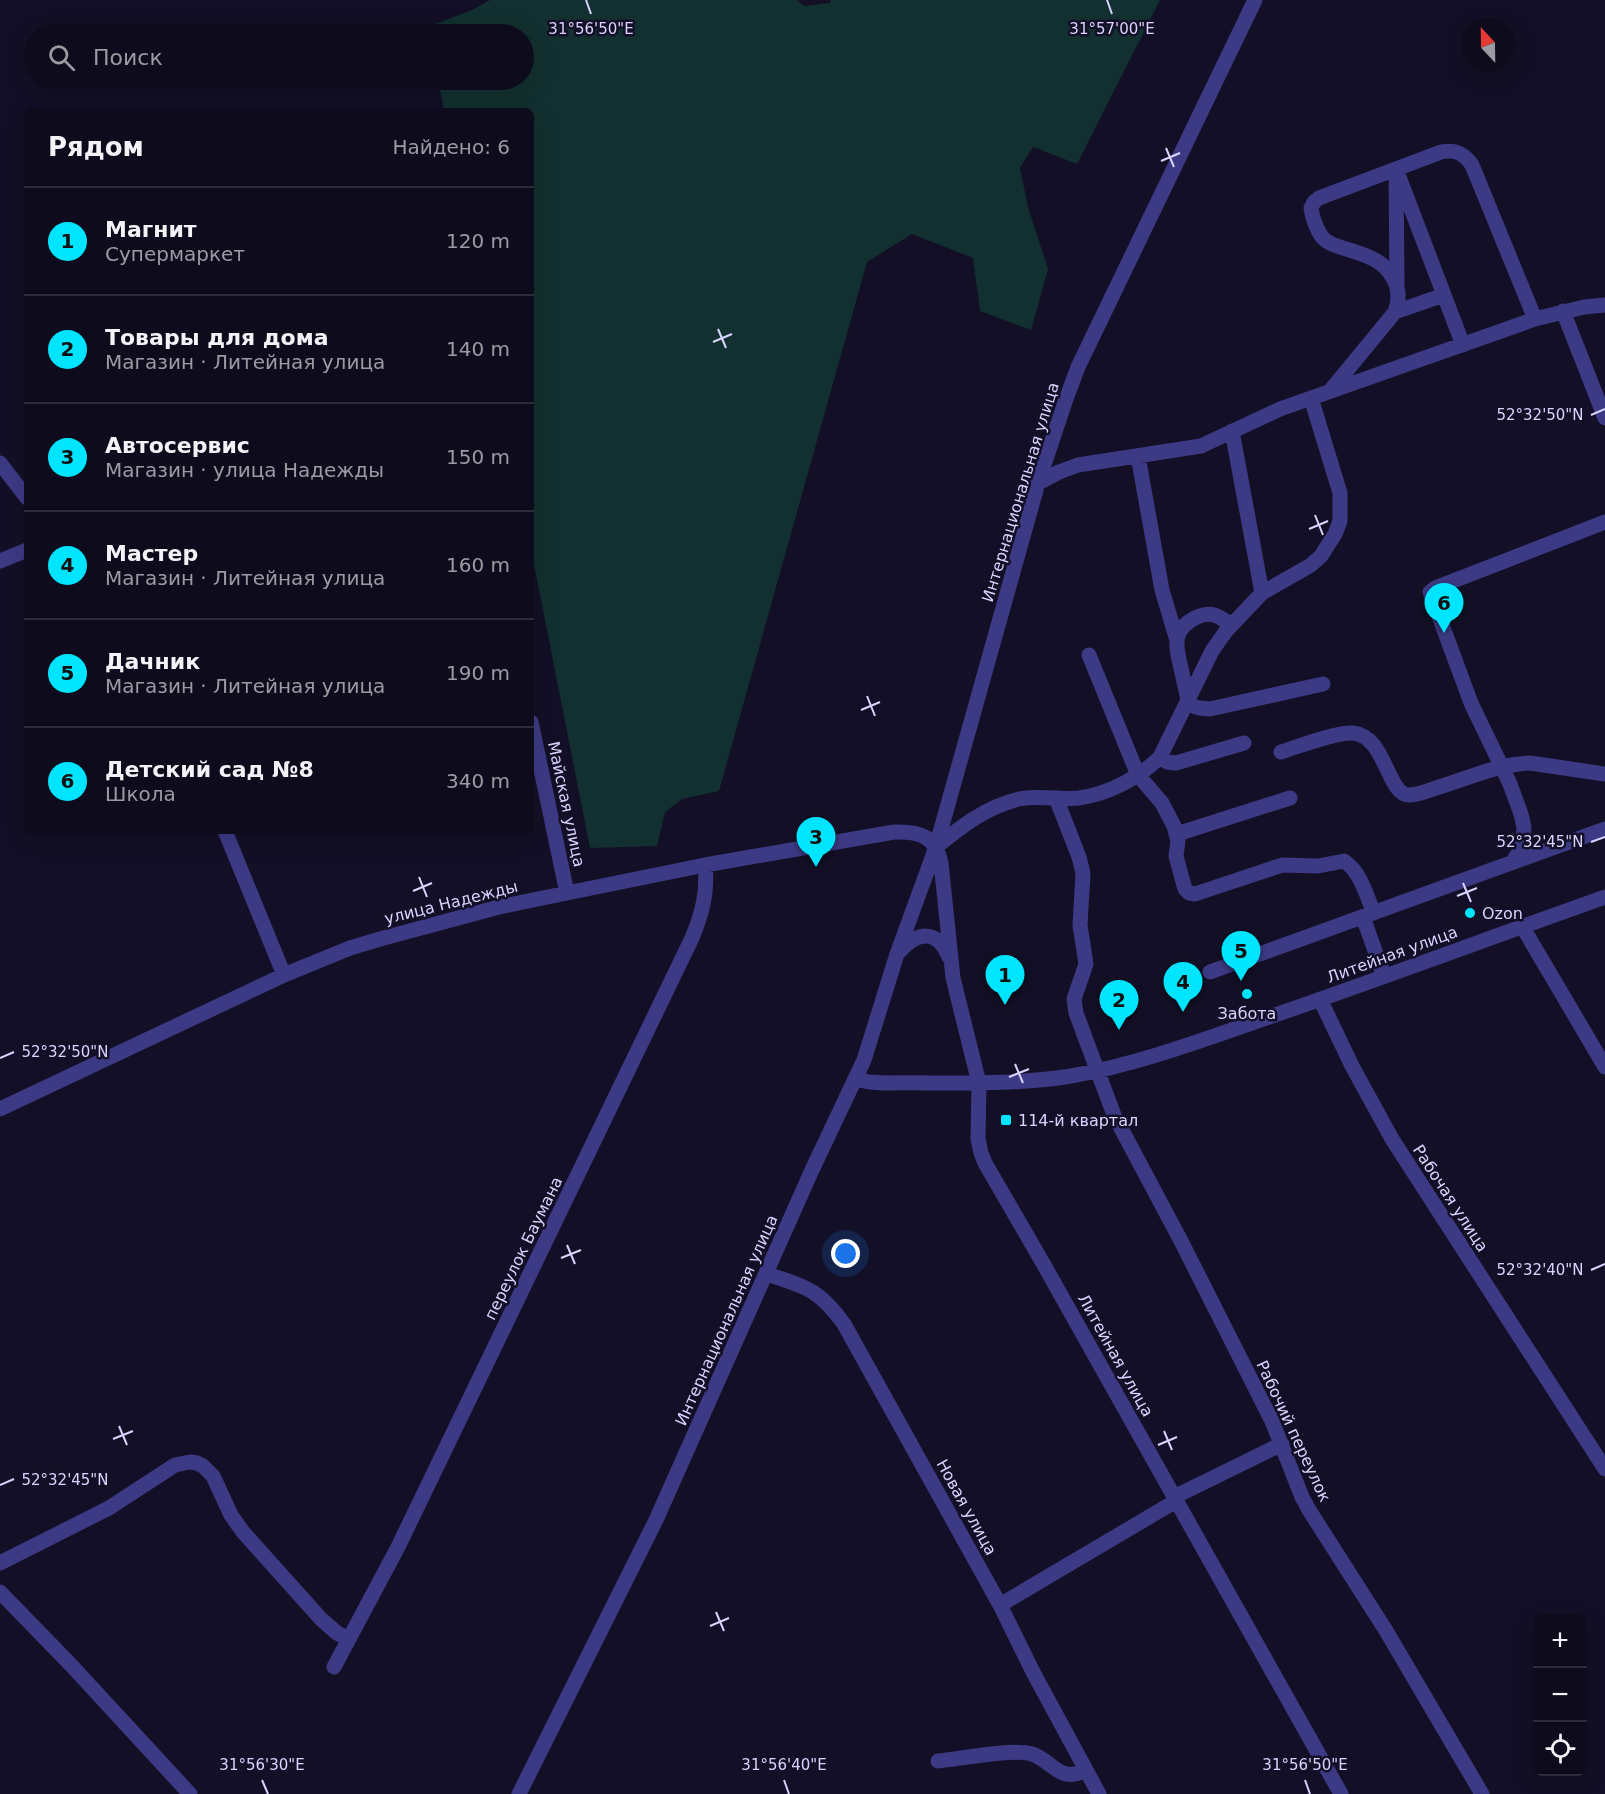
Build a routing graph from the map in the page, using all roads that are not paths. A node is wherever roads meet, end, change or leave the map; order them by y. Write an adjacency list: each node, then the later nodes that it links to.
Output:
1 (1256, 0): 16 (street, Интернациональная улица)
2 (1396, 169): 3 (street); 3 (street); 4 (street); 8 (street)
3 (1397, 286): 7 (street)
4 (1444, 295): 7 (street); 9 (street)
5 (1604, 309): 6 (street)
6 (1563, 311): 8 (street); 12 (street)
7 (1395, 312): 10 (street)
8 (1535, 319): 9 (street)
9 (1463, 345): 10 (street)
10 (1330, 391): 11 (street)
11 (1311, 398): 13 (street); 21 (street)
12 (1605, 418)
13 (1233, 431): 14 (street); 21 (street)
14 (1138, 456): 16 (street); 23 (street)
15 (0, 463): 17 (street)
16 (1038, 483): 39 (street, Интернациональная улица)
17 (24, 494)
18 (1605, 522): 31 (street)
19 (24, 551): 20 (street)
20 (0, 561)
21 (1262, 593): 22 (street)
22 (1231, 625): 23 (street); 26 (street)
23 (1176, 637): 26 (street)
24 (1089, 654): 33 (street)
25 (1323, 684): 26 (street)
26 (1188, 702): 30 (street)
27 (534, 736): 42 (street, Майская улица)
28 (1244, 743): 30 (street)
29 (1281, 752): 31 (street)
30 (1160, 757): 33 (street)
31 (1502, 766): 32 (street); 40 (street)
32 (1605, 774)
33 (1138, 775): 34 (street); 38 (street)
34 (1056, 798): 39 (street); 53 (street, Рабочий переулок)
35 (1290, 798): 38 (street)
36 (1605, 829): 40 (street)
37 (226, 834): 49 (street)
38 (1177, 834): 44 (street)
39 (936, 847): 41 (street, улица Надежды); 46 (street, Интернациональная улица); 47 (street, Интернациональная улица)
40 (1512, 863): 44 (street)
41 (705, 865): 42 (street, улица Надежды); 64 (street, переулок Баумана)
42 (567, 893): 49 (street, улица Надежды)
43 (1605, 897): 45 (street, Литейная улица)
44 (1368, 915): 48 (street); 50 (street)
45 (1522, 926): 50 (street, Литейная улица); 52 (street)
46 (897, 954): 47 (street); 54 (street, Интернациональная улица)
47 (950, 959): 55 (street, Интернациональная улица)
48 (1210, 972)
49 (284, 975): 56 (street, улица Надежды)
50 (1384, 976): 51 (street, Литейная улица)
51 (1320, 999): 53 (street, Литейная улица); 59 (street, Рабочая улица)
52 (1605, 1067)
53 (1099, 1070): 55 (street, Литейная улица); 58 (street, Рабочий переулок)
54 (856, 1079): 55 (street, Литейная улица); 57 (street, Интернациональная улица)
55 (979, 1083): 60 (street, Литейная улица)
56 (0, 1109)
57 (766, 1274): 63 (street, Новая улица); 69 (street, Интернациональная улица)
58 (1282, 1444): 60 (street); 72 (street, Рабочий переулок)
59 (1605, 1469)
60 (1175, 1499): 63 (street); 71 (street, Литейная улица)
61 (0, 1563): 64 (street)
62 (0, 1592): 68 (street)
63 (1000, 1605): 67 (street, Новая улица)
64 (349, 1639): 65 (street, переулок Баумана)
65 (334, 1666)
66 (938, 1761): 67 (street)
67 (1086, 1770): 70 (street, Новая улица)
68 (190, 1794)
69 (519, 1794)
70 (1099, 1794)
71 (1341, 1794)
72 (1482, 1794)

